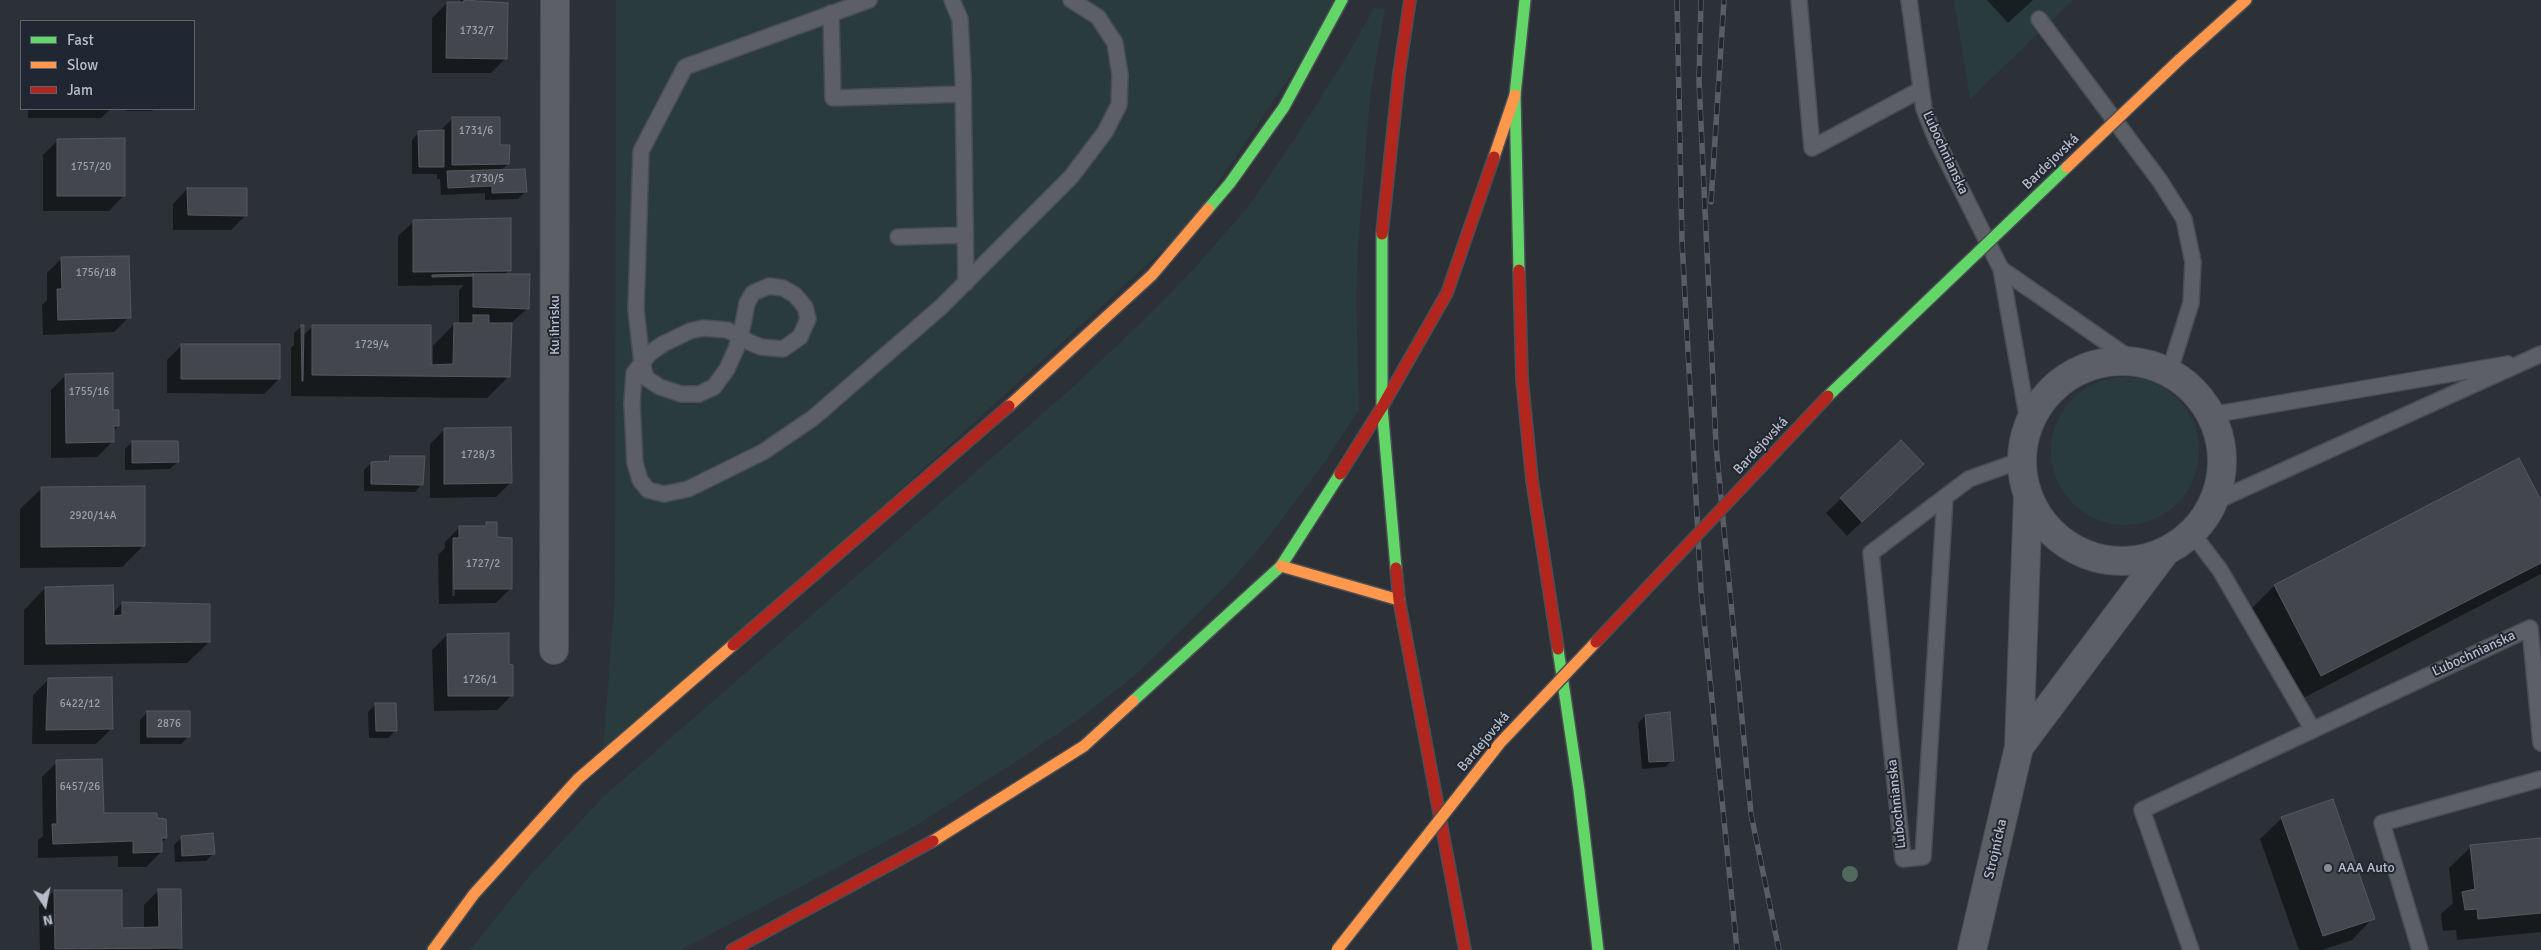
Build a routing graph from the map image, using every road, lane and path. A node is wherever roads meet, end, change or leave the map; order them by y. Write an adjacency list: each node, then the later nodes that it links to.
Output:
1 (555, 0): 36 (street, Ku ihrisku)
2 (869, 0): 11 (lane)
3 (952, 0): 14 (lane)
4 (1071, 0): 19 (lane)
5 (1342, 0): 41 (main road)
6 (1410, 0): 25 (main road)
7 (1524, 0): 15 (main road)
8 (1799, 0): 13 (lane)
9 (1909, 0): 13 (lane, Ľubochnianska)
10 (2246, 0): 43 (main road, Bardejovská, bridge)
11 (832, 13): 14 (lane); 23 (lane)
12 (2039, 19): 24 (lane)
13 (1920, 90): 18 (lane, Ľubochnianska)
14 (963, 94): 16 (lane)
15 (1515, 95): 25 (main road); 45 (main road)
16 (965, 235): 17 (lane); 19 (lane)
17 (898, 237)
18 (2001, 269): 22 (lane); 27 (lane)
19 (966, 283): 23 (lane)
20 (740, 336): 20 (lane); 23 (lane); 23 (lane)
21 (2535, 357): 26 (lane); 31 (lane)
22 (2134, 362): 24 (street); 27 (street)
23 (642, 363)
24 (2169, 373): 26 (street)
25 (1382, 407): 34 (main road); 35 (main road)
26 (2211, 415): 31 (street)
27 (2029, 426): 28 (street)
28 (2022, 460): 29 (street); 30 (lane, Ľubochnianska)
29 (2028, 496): 33 (street); 39 (street)
30 (1946, 497): 30 (lane, Ľubochnianska)
31 (2214, 502): 32 (street)
32 (2192, 532): 33 (street); 37 (lane)
33 (2165, 552): 39 (street)
34 (1281, 566): 35 (main road); 42 (main road)
35 (1399, 600): 44 (main road)
36 (554, 650)
37 (2314, 730): 38 (lane, Ľubochnianska); 47 (lane, Ľubochnianska)
38 (2541, 744)
39 (2019, 747): 46 (street, Strojnícka)
40 (2541, 779): 48 (lane)
41 (433, 950)
42 (732, 950)
43 (1337, 950)
44 (1465, 950)
45 (1598, 950)
46 (1972, 950)
47 (2191, 950)
48 (2420, 950)

